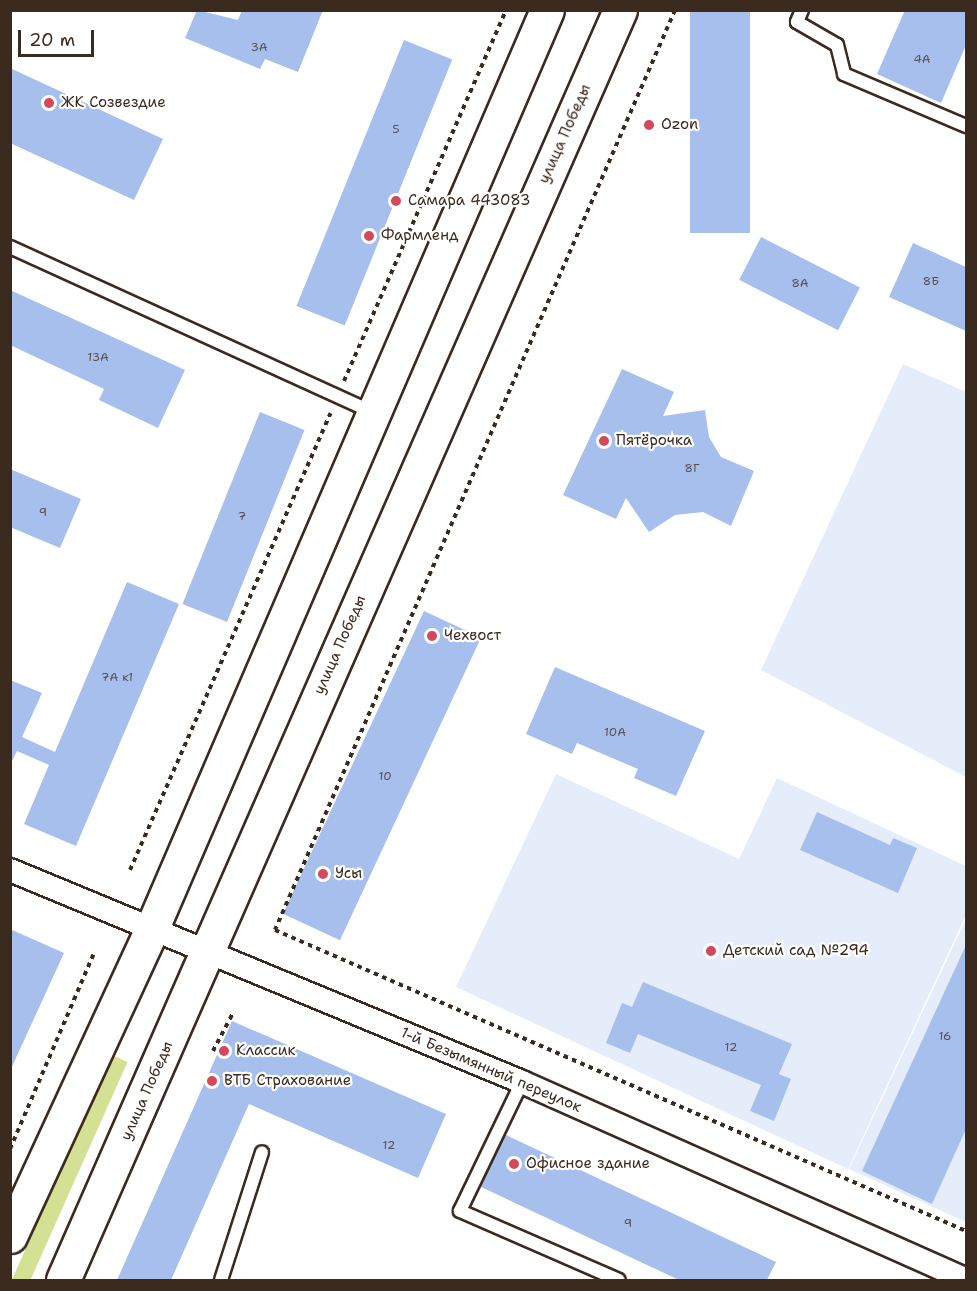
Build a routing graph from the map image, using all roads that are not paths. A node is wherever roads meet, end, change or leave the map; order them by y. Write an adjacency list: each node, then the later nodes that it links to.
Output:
1 (547, 10): 6 (main road)
2 (620, 10): 9 (main road, улица Победы)
3 (801, 10): 4 (lane)
4 (966, 126)
5 (10, 247): 6 (lane)
6 (372, 412): 8 (main road)
7 (10, 870): 8 (street, 1-й Безымянный переулок)
8 (152, 928): 9 (street, 1-й Безымянный переулок); 12 (main road)
9 (207, 951): 10 (street, 1-й Безымянный переулок); 14 (main road, улица Победы)
10 (522, 1082): 13 (street, 1-й Безымянный переулок); 16 (lane)
11 (262, 1152): 15 (lane)
12 (10, 1236)
13 (966, 1280)
14 (63, 1281)
15 (221, 1281)
16 (619, 1281)

